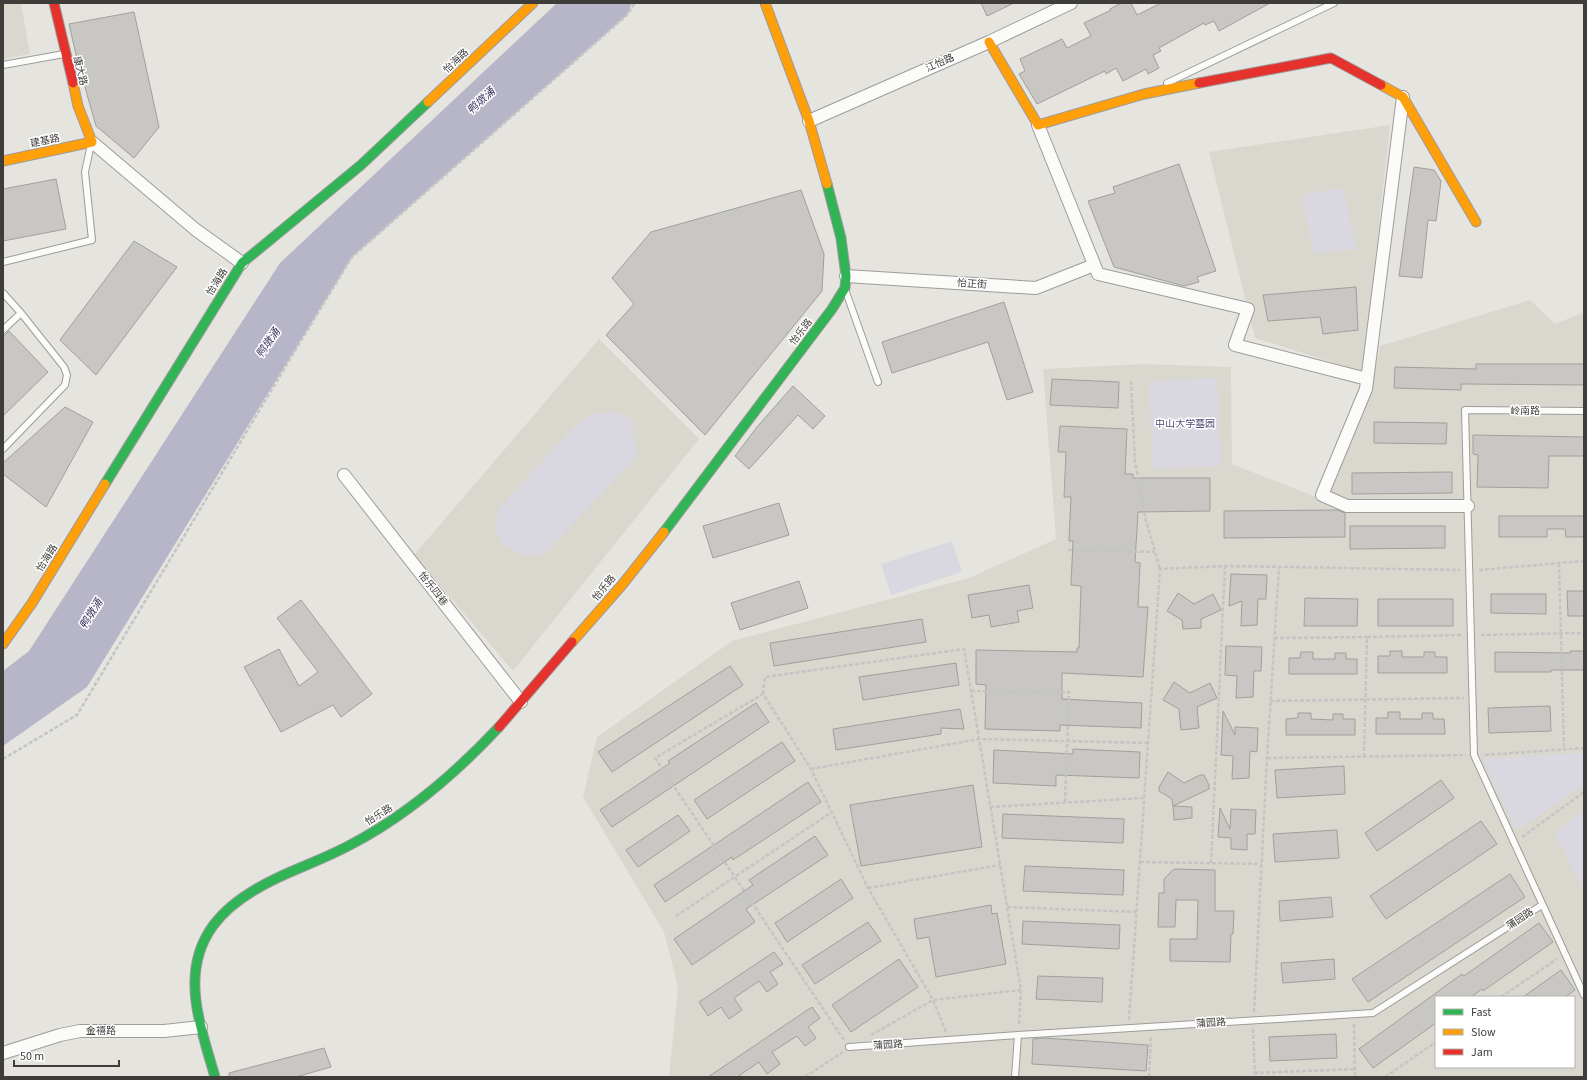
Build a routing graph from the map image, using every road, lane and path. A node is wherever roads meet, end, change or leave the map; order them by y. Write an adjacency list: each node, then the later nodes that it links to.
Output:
1 (54, 3): 8 (street, 康大路)
2 (533, 3): 18 (street, 怡海路)
3 (635, 3): 59 (path)
4 (765, 3): 12 (street)
5 (1071, 3): 7 (street, 江怡路)
6 (1334, 3): 10 (lane)
7 (989, 42): 12 (street, 江怡路); 13 (street)
8 (65, 54): 9 (lane); 14 (street, 康大路)
9 (3, 65)
10 (1144, 94): 11 (street); 13 (street)
11 (1403, 96): 16 (street); 24 (street)
12 (809, 121): 20 (street)
13 (1038, 125): 19 (street)
14 (92, 142): 15 (street, 建基路); 17 (lane); 18 (street)
15 (3, 161)
16 (1476, 222)
17 (3, 262)
18 (242, 263): 44 (street, 怡海路)
19 (1094, 265): 20 (street, 怡正街); 24 (street)
20 (845, 282): 26 (lane); 50 (street, 怡乐路)
21 (3, 293): 22 (lane)
22 (21, 313): 23 (lane); 28 (lane)
23 (3, 330)
24 (1367, 379): 30 (street)
25 (1131, 381): 32 (path)
26 (878, 382)
27 (1584, 411): 30 (lane, 岭南路)
28 (3, 449)
29 (344, 475): 50 (street, 怡乐四巷)
30 (1468, 506): 38 (lane)
31 (1068, 550): 32 (path)
32 (1154, 552): 37 (path)
33 (1584, 561): 34 (path)
34 (1559, 563): 38 (path); 39 (path)
35 (1225, 566): 36 (path); 37 (path); 68 (path)
36 (1279, 568): 38 (path); 42 (path)
37 (1160, 569): 53 (path)
38 (1469, 570): 41 (lane)
39 (1561, 633): 40 (path); 41 (path); 55 (path)
40 (1584, 633)
41 (1471, 635): 43 (path); 47 (lane)
42 (1274, 638): 43 (path); 49 (path)
43 (1367, 638): 48 (path)
44 (3, 644)
45 (970, 691): 46 (path); 51 (path); 52 (path)
46 (763, 694): 60 (path); 71 (path)
47 (1472, 698): 48 (path); 56 (lane)
48 (1366, 699): 49 (path); 57 (path)
49 (1270, 701): 58 (path)
50 (521, 702): 84 (street, 怡乐路)
51 (979, 739): 52 (path); 60 (path); 64 (path)
52 (1067, 741): 53 (path); 63 (path)
53 (1148, 743): 62 (path)
54 (1584, 748): 55 (path)
55 (1564, 749): 56 (path)
56 (1474, 755): 57 (path); 66 (lane)
57 (1364, 757): 58 (path)
58 (1267, 758): 69 (path)
59 (3, 759)
60 (811, 769): 65 (path)
61 (1584, 792): 66 (path)
62 (1144, 798): 63 (path); 67 (path)
63 (1065, 802): 64 (path)
64 (990, 807): 70 (path)
65 (832, 812): 71 (path); 72 (path)
66 (1514, 843): 73 (lane)
67 (1140, 862): 68 (path); 75 (path)
68 (1211, 863): 69 (path)
69 (1261, 864): 83 (path)
70 (1000, 865): 72 (path); 74 (path)
71 (734, 876): 76 (path); 91 (path)
72 (868, 888): 81 (path)
73 (1542, 905): 77 (lane); 82 (lane, 蒲园路)
74 (1007, 907): 75 (path); 78 (path)
75 (1136, 912): 86 (path)
76 (676, 916)
77 (1564, 953): 79 (lane); 80 (path)
78 (1021, 990): 81 (path); 87 (path)
79 (1584, 995)
80 (1502, 996)
81 (933, 1000): 88 (path); 89 (path)
82 (1354, 1014): 83 (lane, 蒲园路); 93 (path)
83 (1253, 1020): 85 (lane, 蒲园路); 94 (path)
84 (201, 1027): 92 (street, 金禧路); 95 (street, 怡乐路)
85 (1151, 1027): 86 (lane, 蒲园路); 98 (path)
86 (1128, 1028): 87 (lane, 蒲园路)
87 (1018, 1035): 89 (lane, 蒲园路); 97 (lane)
88 (869, 1036)
89 (949, 1040): 91 (lane, 蒲园路)
90 (1435, 1043): 101 (path)
91 (849, 1048): 96 (path)
92 (3, 1053)
93 (1355, 1069): 94 (path); 100 (path)
94 (1254, 1073): 99 (path)
95 (215, 1077)
96 (805, 1077)
97 (1015, 1077)
98 (1149, 1077)
99 (1255, 1077)
100 (1355, 1077)
101 (1385, 1077)

